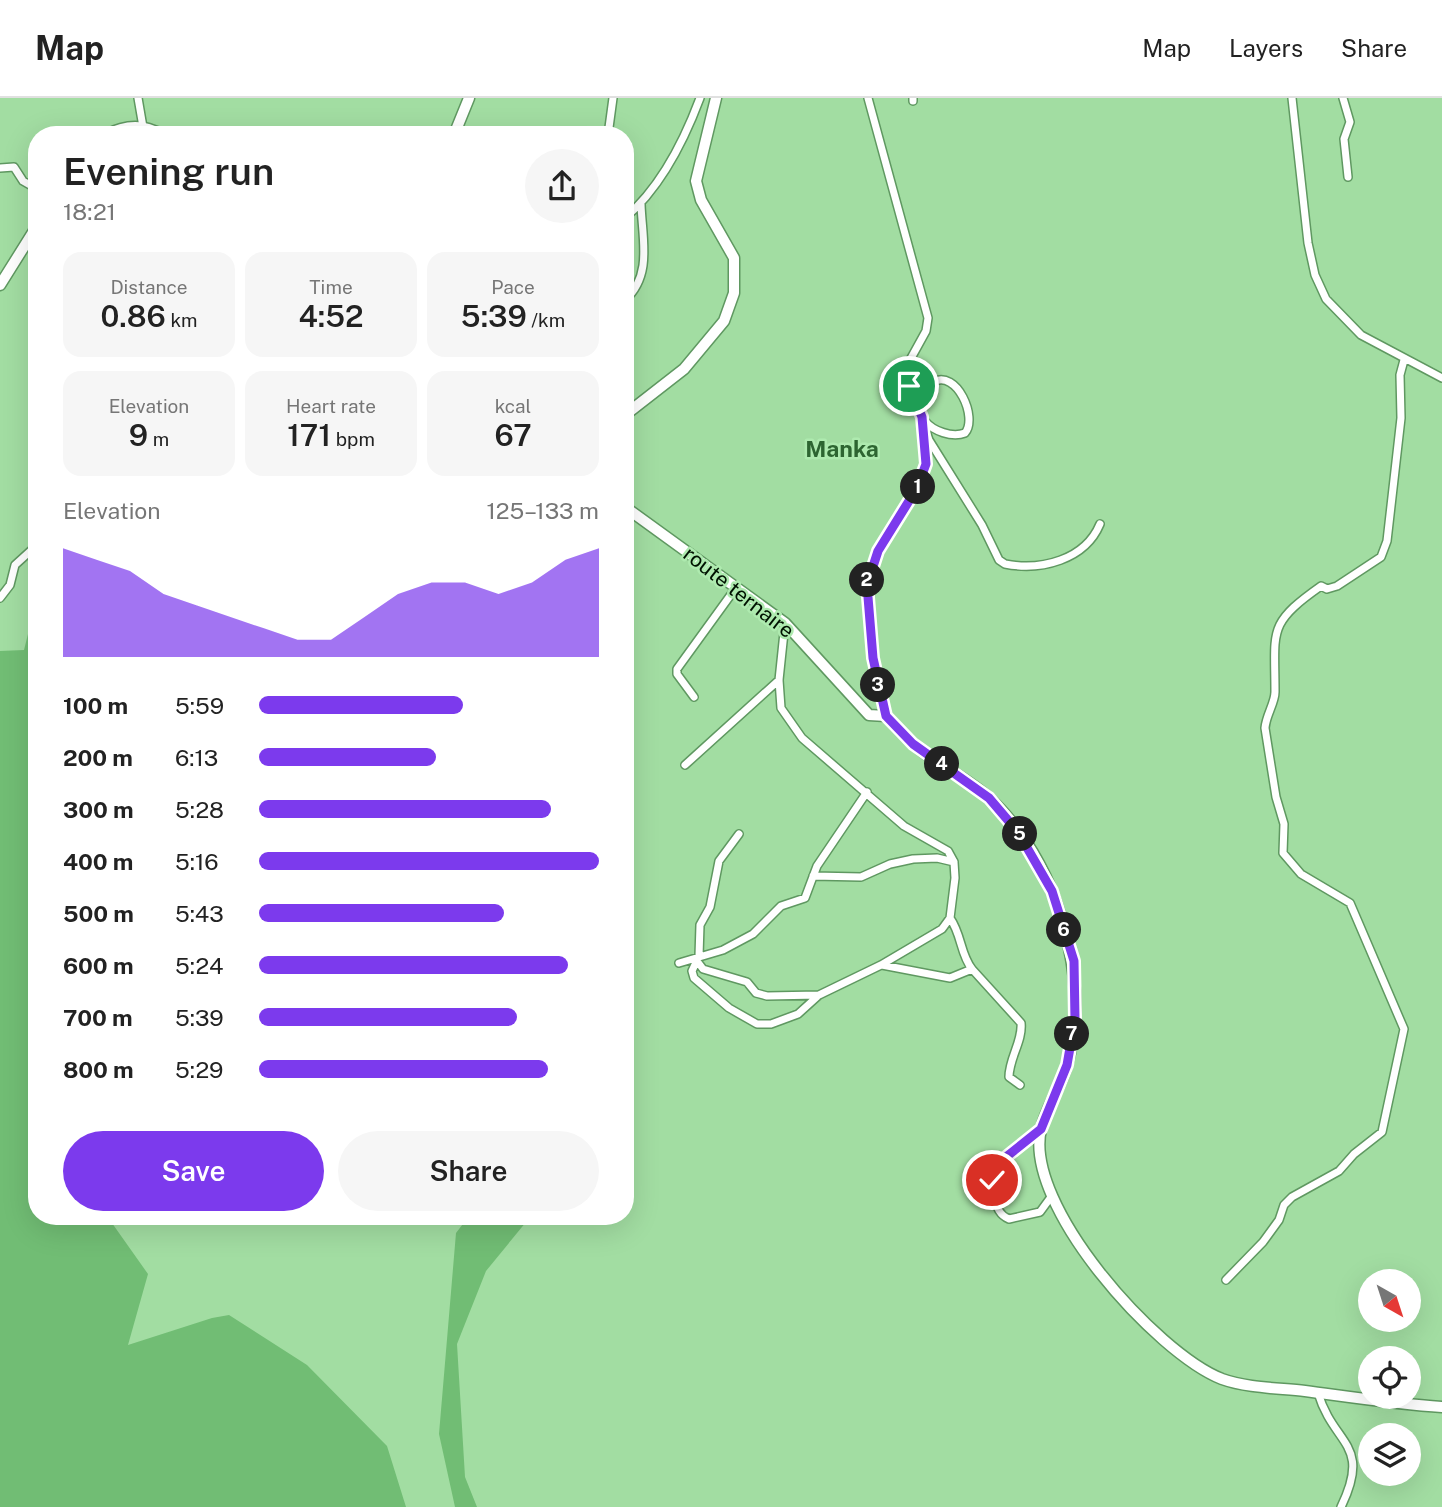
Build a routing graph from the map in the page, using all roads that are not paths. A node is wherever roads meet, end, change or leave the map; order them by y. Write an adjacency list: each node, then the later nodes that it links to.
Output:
1 (138, 98): 9 (street)
2 (468, 98): 10 (street)
3 (612, 98): 11 (street)
4 (700, 98): 15 (street)
5 (716, 98): 23 (street)
6 (868, 98): 22 (street)
7 (1292, 98): 20 (street)
8 (1343, 98): 13 (street)
9 (143, 126)
10 (457, 126)
11 (609, 126)
12 (0, 168): 14 (street)
13 (1348, 177)
14 (28, 184)
15 (641, 204): 16 (street); 19 (street)
16 (634, 210)
17 (28, 240): 18 (street)
18 (0, 285)
19 (634, 289)
20 (1404, 360): 21 (street); 48 (street)
21 (1442, 378)
22 (912, 399): 24 (street); 24 (street)
23 (634, 408)
24 (922, 417): 26 (street); 33 (street)
25 (634, 514): 28 (street, route ternaire)
26 (1100, 524)
27 (28, 553): 29 (street)
28 (735, 589): 30 (street, route ternaire); 32 (street)
29 (0, 598)
30 (785, 624): 31 (street); 33 (street, route ternaire)
31 (779, 680): 34 (street); 35 (street)
32 (694, 697)
33 (886, 716): 46 (street, route ternaire)
34 (685, 765)
35 (867, 792): 37 (street); 38 (street)
36 (739, 834): 40 (street)
37 (954, 862): 38 (street); 39 (street)
38 (813, 876): 40 (street)
39 (950, 918): 42 (street); 43 (street)
40 (698, 958): 41 (street); 44 (street); 44 (street)
41 (679, 962)
42 (881, 965): 43 (street); 44 (street)
43 (972, 969): 45 (street)
44 (820, 995)
45 (1020, 1085)
46 (1041, 1129): 47 (street, route ternaire); 47 (street)
47 (1051, 1197): 49 (street, route ternaire)
48 (1226, 1280)
49 (1318, 1393): 50 (street, route ternaire); 51 (street)
50 (1442, 1407)
51 (1341, 1507)

